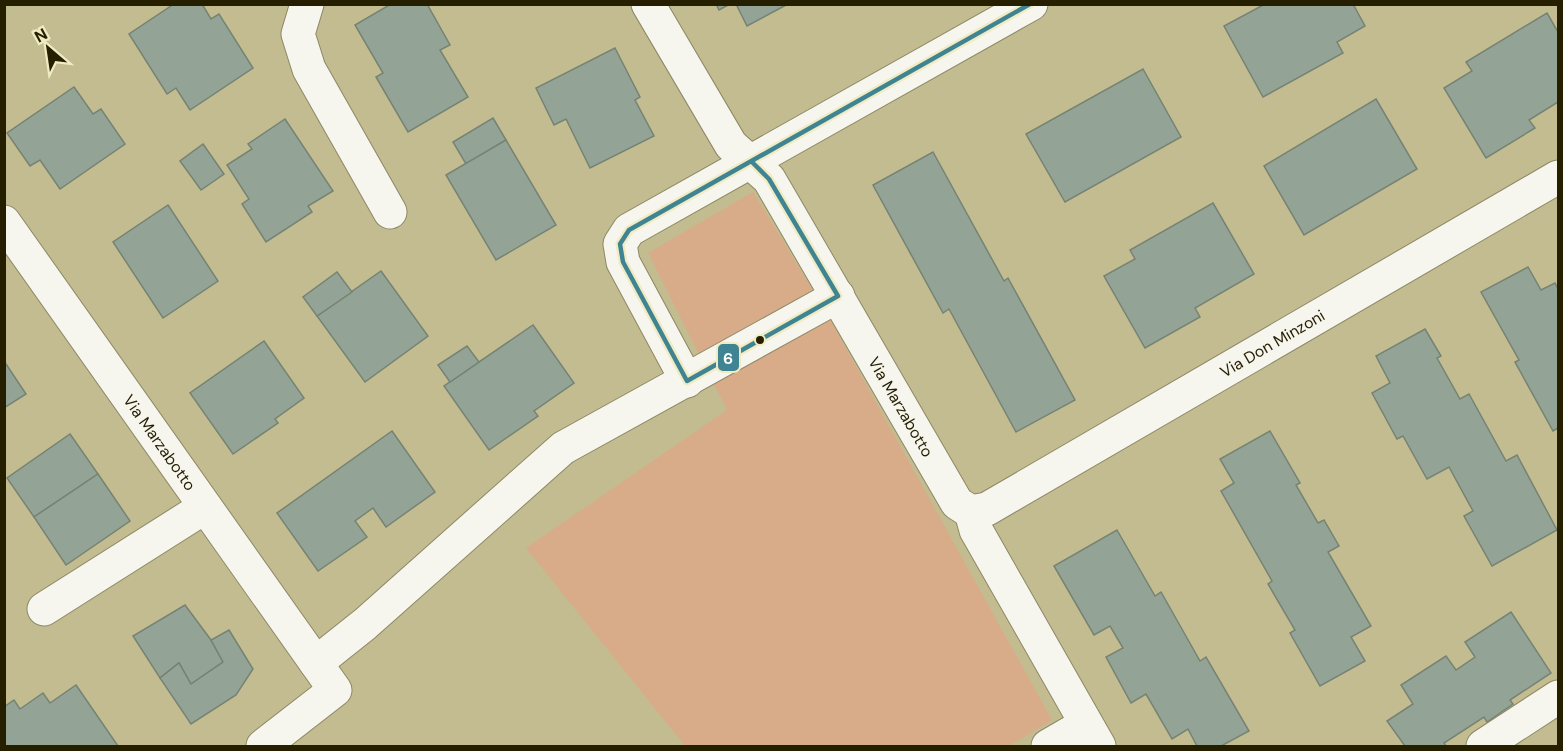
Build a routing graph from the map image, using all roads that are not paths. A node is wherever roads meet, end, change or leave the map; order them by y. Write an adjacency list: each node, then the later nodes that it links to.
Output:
1 (307, 4): 6 (street)
2 (648, 4): 4 (street)
3 (1031, 4): 4 (street)
4 (752, 162): 8 (street, Via Marzabotto); 9 (street)
5 (1558, 177): 11 (street, Via Don Minzoni)
6 (390, 212)
7 (4, 222): 10 (street, Via Marzabotto)
8 (838, 296): 9 (street); 11 (street, Via Marzabotto)
9 (687, 381): 13 (street)
10 (205, 507): 12 (street); 13 (street, Via Marzabotto)
11 (979, 510): 15 (street, Via Marzabotto)
12 (44, 609)
13 (316, 663): 16 (street, Via Marzabotto)
14 (1558, 698): 18 (street)
15 (1092, 735): 17 (street, Via Marzabotto)
16 (263, 747)
17 (1048, 747)
18 (1483, 747)

